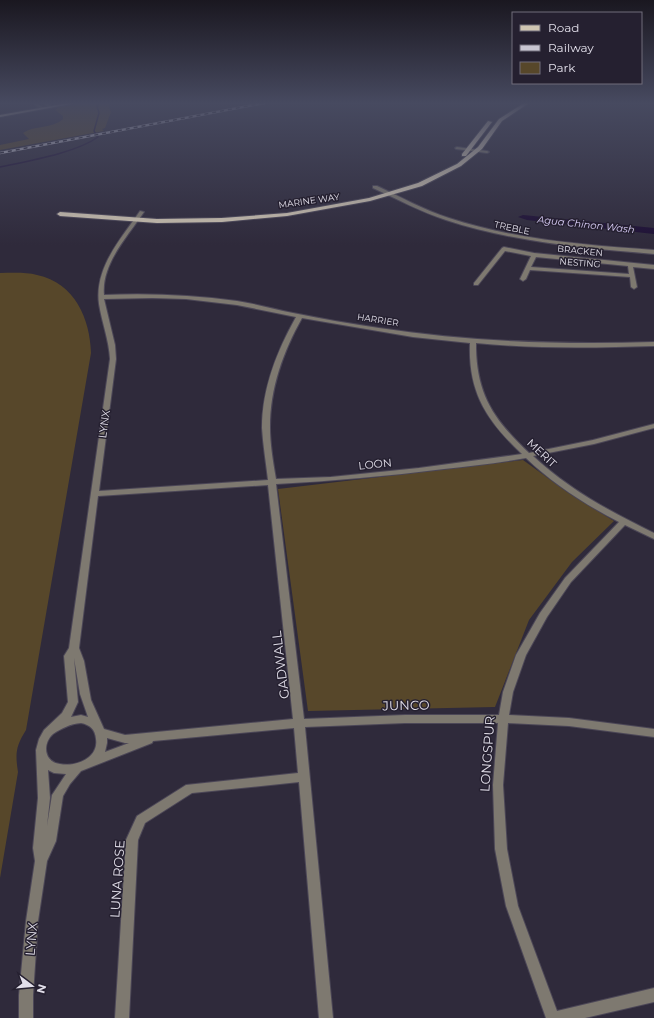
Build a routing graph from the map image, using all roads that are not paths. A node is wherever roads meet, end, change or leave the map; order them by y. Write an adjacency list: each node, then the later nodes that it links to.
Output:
1 (469, 150): 6 (main road, MARINE WAY)
2 (473, 151): 3 (street)
3 (477, 151): 4 (street); 6 (main road, MARINE WAY)
4 (487, 152)
5 (375, 187): 6 (street, TREBLE)
6 (387, 193): 9 (main road, MARINE WAY); 10 (street, TREBLE)
7 (67, 210): 9 (main road, MARINE WAY)
8 (60, 214): 9 (main road, MARINE WAY)
9 (139, 217): 19 (street, LYNX)
10 (654, 252)
11 (534, 255): 12 (street, BRACKEN); 14 (street); 17 (street, BRACKEN)
12 (630, 264): 13 (street, BRACKEN); 15 (street)
13 (654, 267)
14 (528, 268): 15 (street, NESTING); 16 (street)
15 (632, 276): 18 (street)
16 (523, 278)
17 (476, 284)
18 (634, 287)
19 (101, 297): 20 (street, HARRIER); 26 (street, LYNX)
20 (300, 316): 21 (street, HARRIER); 25 (street, GADWALL)
21 (473, 341): 22 (street, HARRIER); 24 (street, MERIT)
22 (654, 344)
23 (654, 426): 24 (street, LOON)
24 (527, 455): 25 (street, LOON); 27 (street, MERIT)
25 (272, 482): 26 (street, LOON); 31 (street, GADWALL)
26 (95, 494): 29 (street, LYNX)
27 (624, 522): 28 (street, MERIT); 30 (street, LONGSPUR)
28 (654, 536)
29 (74, 648): 32 (street, LYNX); 33 (street, LYNX)
30 (503, 719): 31 (street, JUNCO); 34 (street, JUNCO); 45 (street, LONGSPUR)
31 (300, 723): 35 (street, JUNCO); 39 (street, GADWALL)
32 (98, 729): 33 (street); 35 (street, JUNCO); 37 (street)
33 (52, 730): 36 (street)
34 (654, 733)
35 (158, 736): 37 (street, JUNCO)
36 (42, 760): 38 (street); 40 (street, LYNX)
37 (91, 762): 38 (street)
38 (78, 767): 40 (street, LYNX)
39 (304, 776): 43 (street, LUNA ROSE); 44 (street, GADWALL)
40 (41, 861): 42 (street, LYNX)
41 (654, 995): 46 (street)
42 (26, 1018)
43 (122, 1018)
44 (326, 1018)
45 (553, 1018)
46 (557, 1018)

